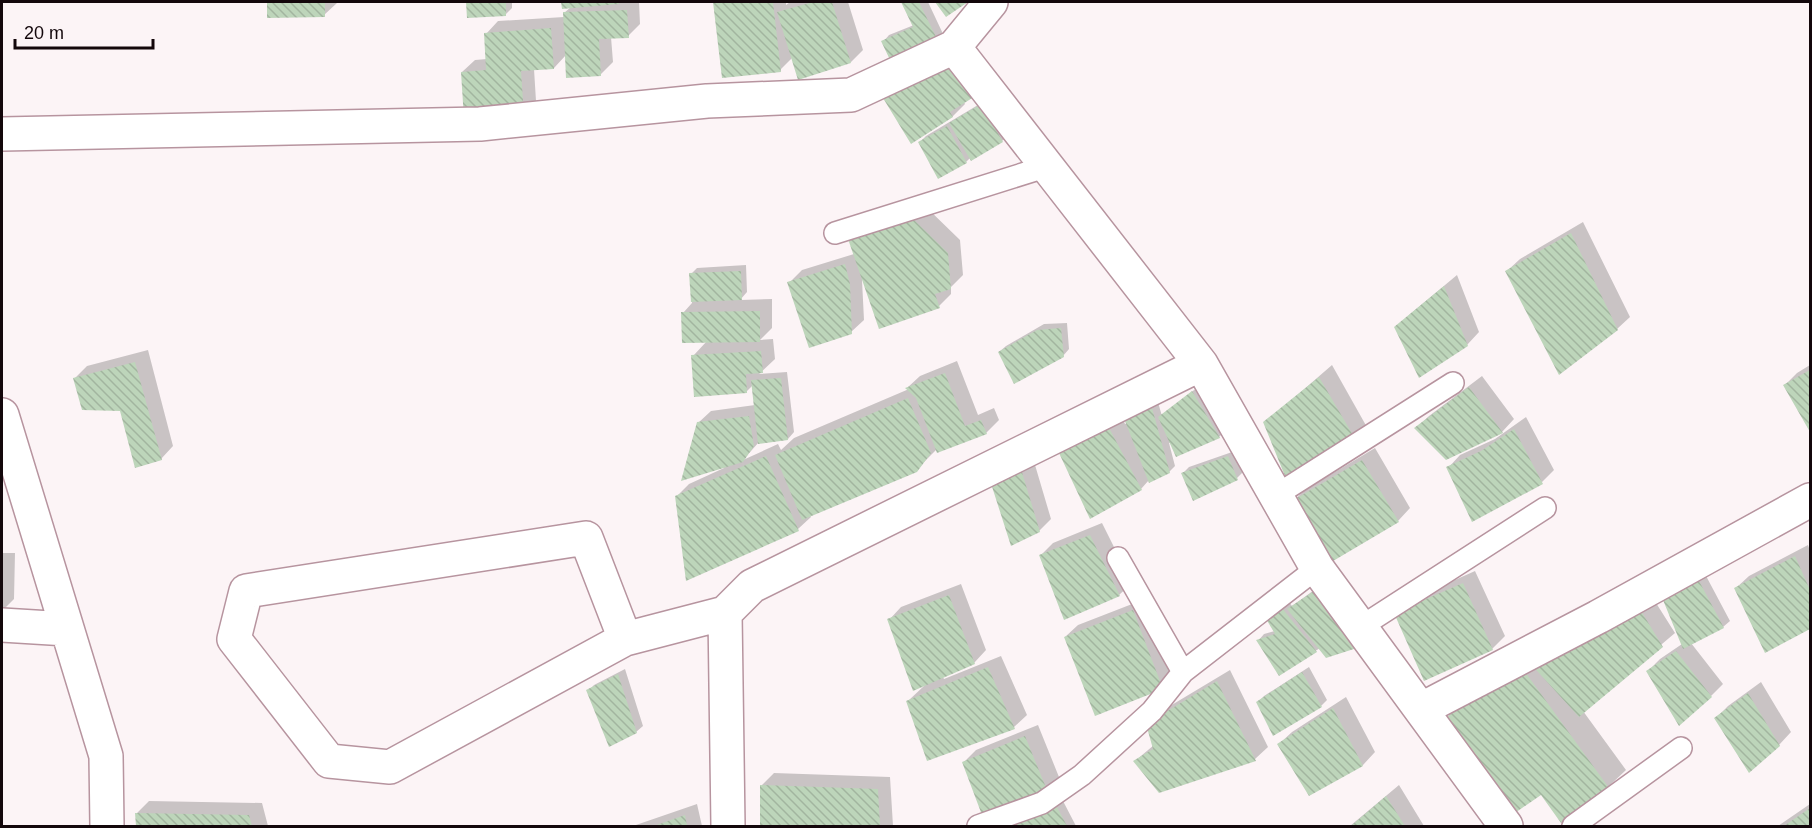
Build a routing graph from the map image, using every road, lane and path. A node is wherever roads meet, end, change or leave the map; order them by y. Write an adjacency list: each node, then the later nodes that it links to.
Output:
1 (992, 2): 2 (street)
2 (954, 47): 3 (street); 4 (street)
3 (2, 134)
4 (1045, 167): 5 (lane); 6 (street)
5 (835, 232)
6 (1201, 364): 9 (street); 14 (street)
7 (1454, 383): 9 (lane)
8 (2, 416): 17 (street)
9 (1275, 496): 13 (street)
10 (1810, 500): 20 (street)
11 (1545, 508): 16 (lane)
12 (1118, 558): 19 (lane)
13 (1317, 568): 16 (street); 19 (lane)
14 (725, 613): 18 (street); 23 (street)
15 (2, 625): 17 (street)
16 (1359, 628): 20 (street)
17 (67, 629): 22 (street)
18 (625, 639): 18 (street)
19 (1183, 672): 24 (lane)
20 (1422, 709): 25 (street)
21 (1681, 748): 26 (lane)
22 (107, 826)
23 (728, 826)
24 (978, 826)
25 (1506, 826)
26 (1573, 826)

